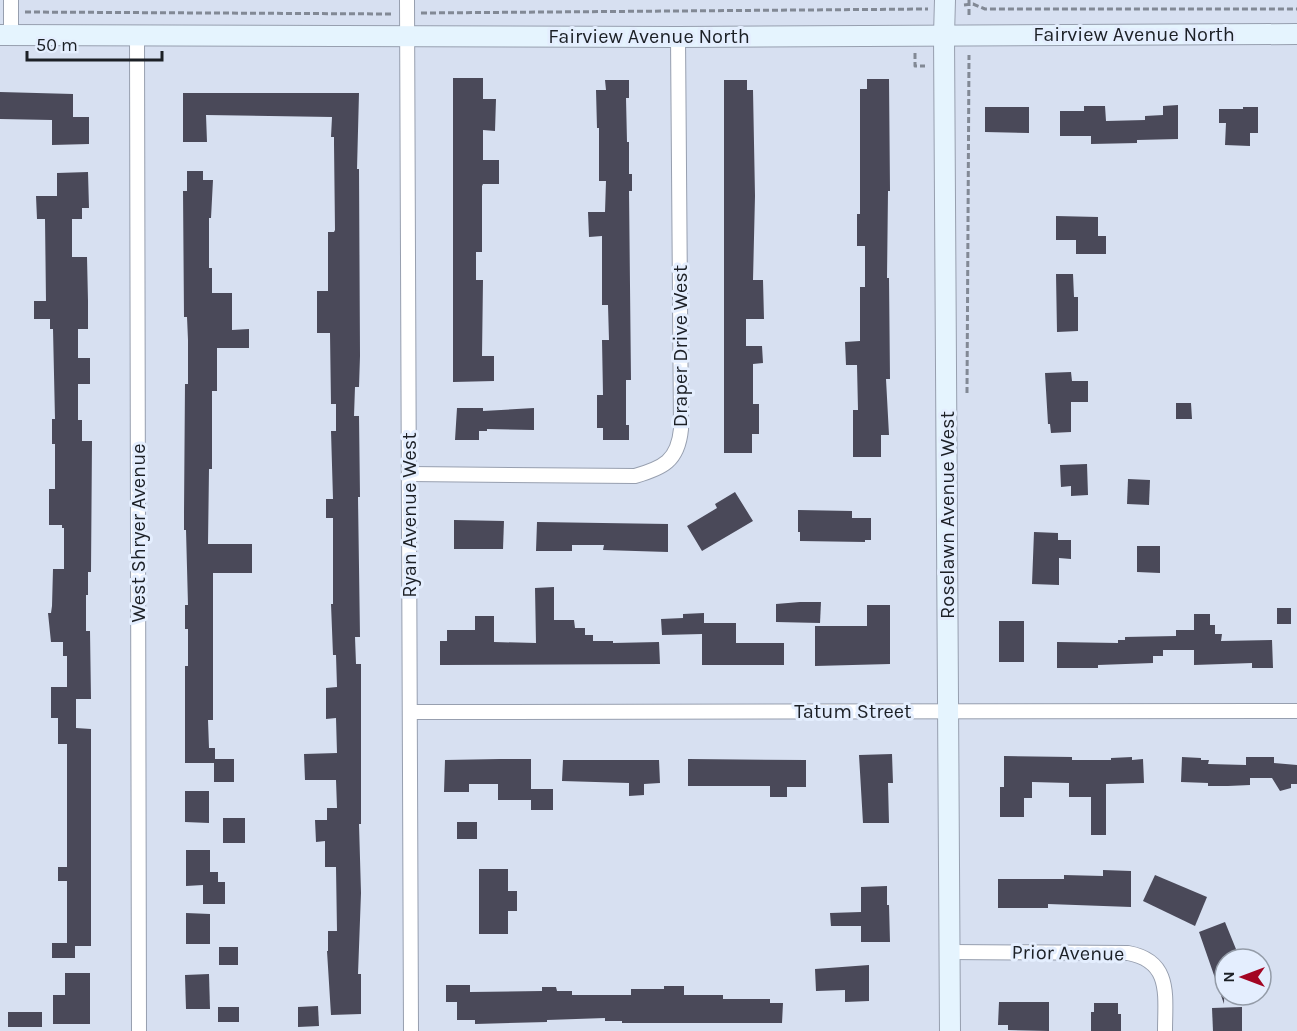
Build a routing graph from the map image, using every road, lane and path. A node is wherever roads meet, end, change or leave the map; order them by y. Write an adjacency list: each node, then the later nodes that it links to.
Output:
1 (945, 4): 3 (path); 4 (path); 8 (street, Roselawn Avenue West)
2 (11, 6): 3 (path); 6 (street)
3 (407, 7): 9 (street, Ryan Avenue West)
4 (1297, 9)
5 (1297, 34): 8 (street, Fairview Avenue North)
6 (5, 35): 7 (street, Fairview Avenue North)
7 (137, 35): 9 (street, Fairview Avenue North); 16 (street, West Shryer Avenue)
8 (944, 35): 10 (street, Fairview Avenue North); 12 (street, Roselawn Avenue West)
9 (407, 36): 10 (street, Fairview Avenue North); 11 (street, Ryan Avenue West)
10 (678, 37): 11 (street, Draper Drive West)
11 (409, 474): 14 (street, Ryan Avenue West)
12 (948, 711): 13 (street, Tatum Street); 14 (street, Tatum Street); 15 (street, Roselawn Avenue West)
13 (1297, 711)
14 (410, 712): 17 (street, Ryan Avenue West)
15 (950, 952): 18 (street, Roselawn Avenue West); 19 (street, Prior Avenue)
16 (139, 1031)
17 (411, 1031)
18 (950, 1031)
19 (1165, 1031)

